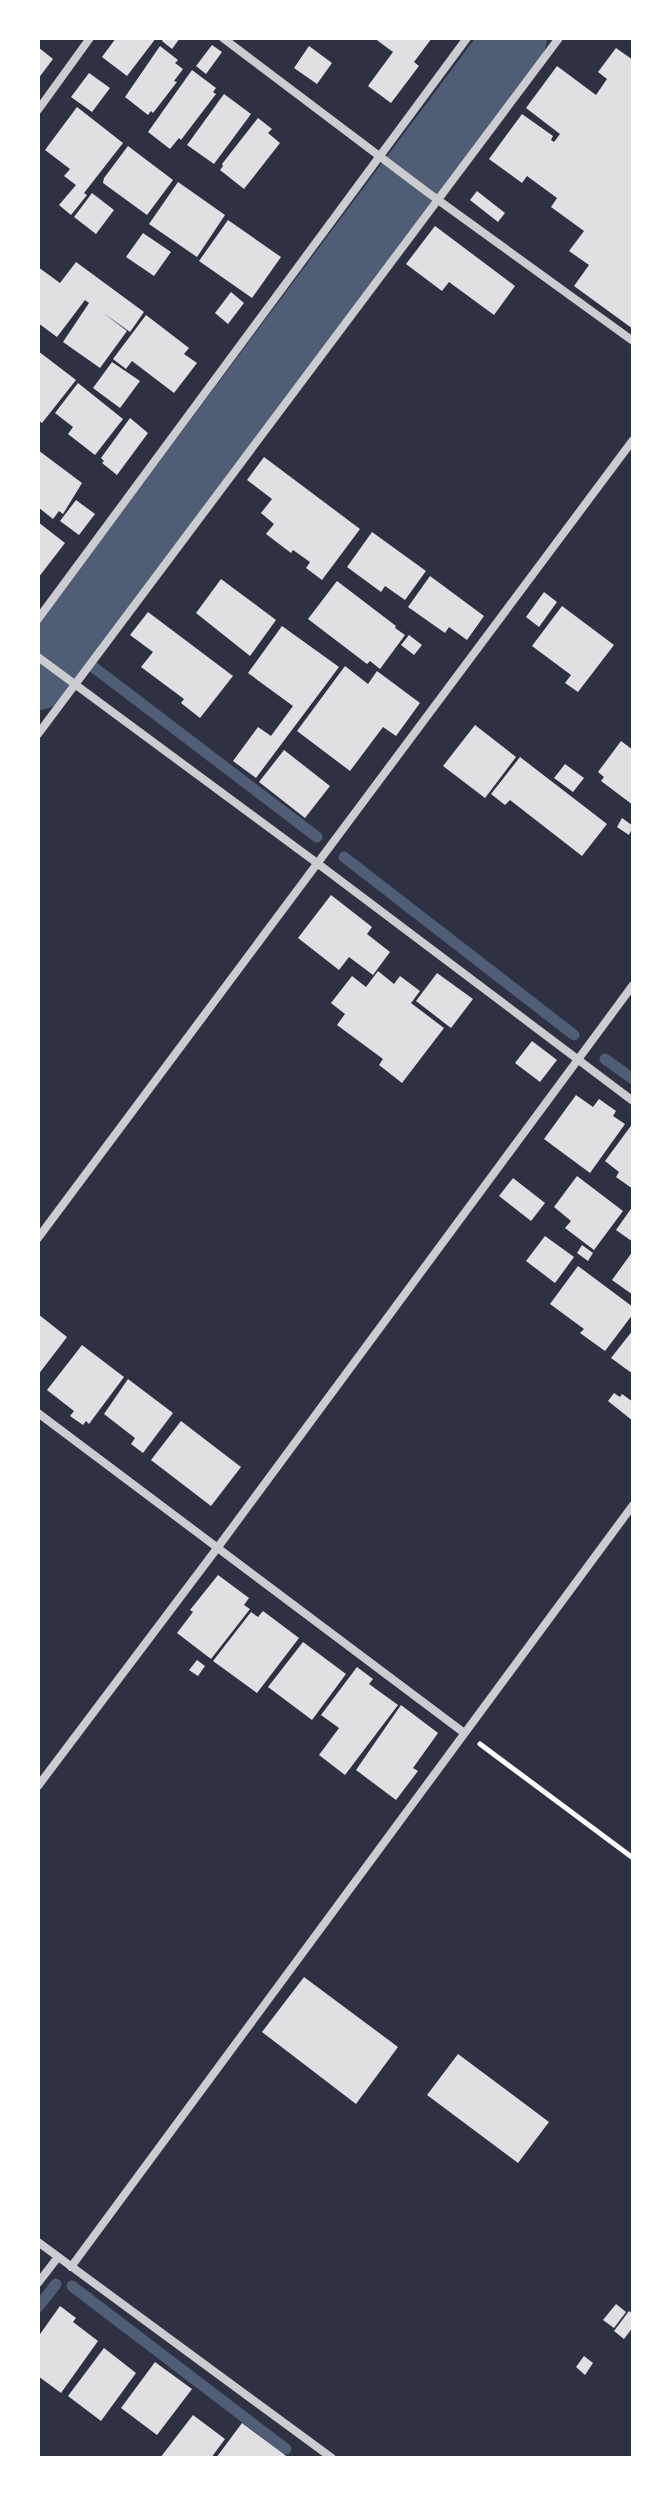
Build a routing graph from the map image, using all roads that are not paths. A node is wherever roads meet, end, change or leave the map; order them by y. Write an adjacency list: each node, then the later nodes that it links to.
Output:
1 (90, 38): 5 (street)
2 (223, 38): 6 (street)
3 (467, 38): 6 (street)
4 (559, 38): 7 (street)
5 (38, 110)
6 (378, 155): 7 (street); 10 (street)
7 (438, 200): 8 (street); 12 (street)
8 (633, 341)
9 (633, 440): 14 (street)
10 (38, 619)
11 (38, 657): 12 (street)
12 (75, 685): 13 (street); 14 (street)
13 (38, 734)
14 (317, 863): 16 (street); 18 (street)
15 (633, 985): 16 (street)
16 (577, 1060): 17 (street); 21 (street)
17 (633, 1101)
18 (38, 1238)
19 (38, 1413): 21 (street)
20 (633, 1505): 22 (street)
21 (218, 1547): 22 (street); 23 (street)
22 (463, 1732): 26 (street)
23 (38, 1786)
24 (38, 2242): 25 (street)
25 (58, 2257): 26 (street); 27 (street)
26 (71, 2267): 28 (street)
27 (38, 2283)
28 (332, 2458)

